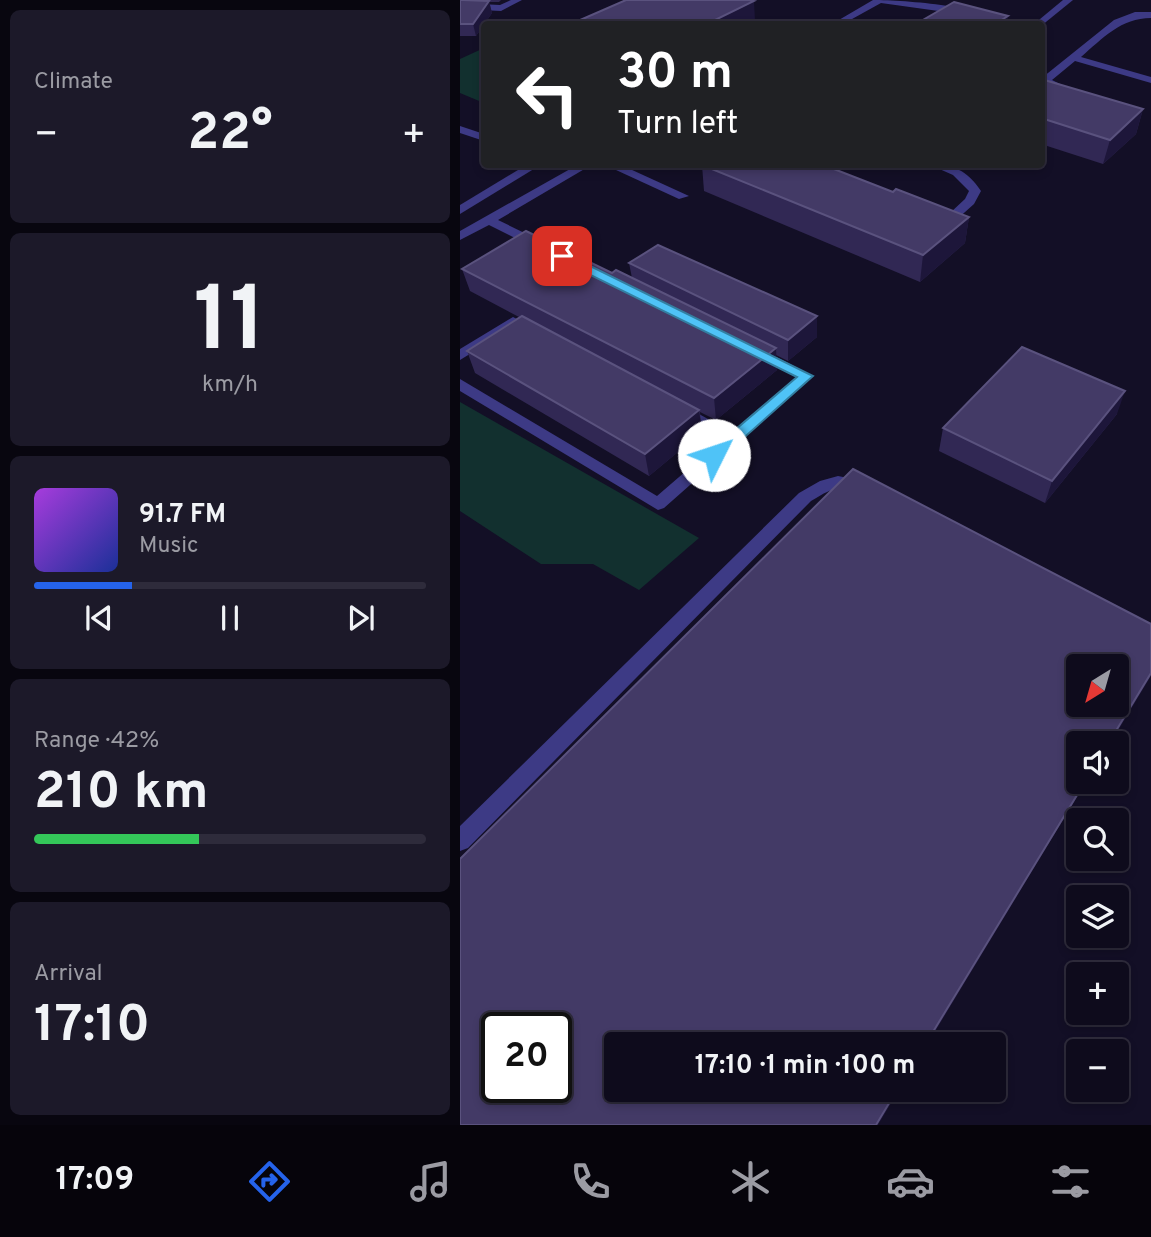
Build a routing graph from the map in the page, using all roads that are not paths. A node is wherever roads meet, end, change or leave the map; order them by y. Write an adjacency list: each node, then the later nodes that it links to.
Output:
1 (518, 0): 4 (lane)
2 (880, 0): 6 (lane); 7 (lane)
3 (1069, 0): 8 (lane)
4 (460, 6)
5 (1151, 15): 9 (lane)
6 (842, 21)
7 (998, 21)
8 (1042, 21)
9 (1075, 58): 10 (lane); 11 (lane)
10 (1151, 80)
11 (1079, 94)
12 (460, 129): 13 (lane)
13 (481, 137)
14 (531, 168): 21 (lane)
15 (551, 168): 19 (lane)
16 (581, 168): 19 (lane)
17 (617, 168): 20 (lane)
18 (946, 168): 23 (lane)
19 (568, 176): 22 (lane)
20 (683, 196)
21 (460, 212): 22 (lane)
22 (484, 222): 24 (lane); 25 (lane)
23 (942, 226)
24 (460, 236)
25 (549, 250)
26 (550, 340): 28 (lane)
27 (745, 346): 31 (lane)
28 (460, 355)
29 (460, 384): 31 (lane)
30 (672, 406): 31 (lane)
31 (733, 439)
32 (877, 496): 33 (lane)
33 (460, 841)

